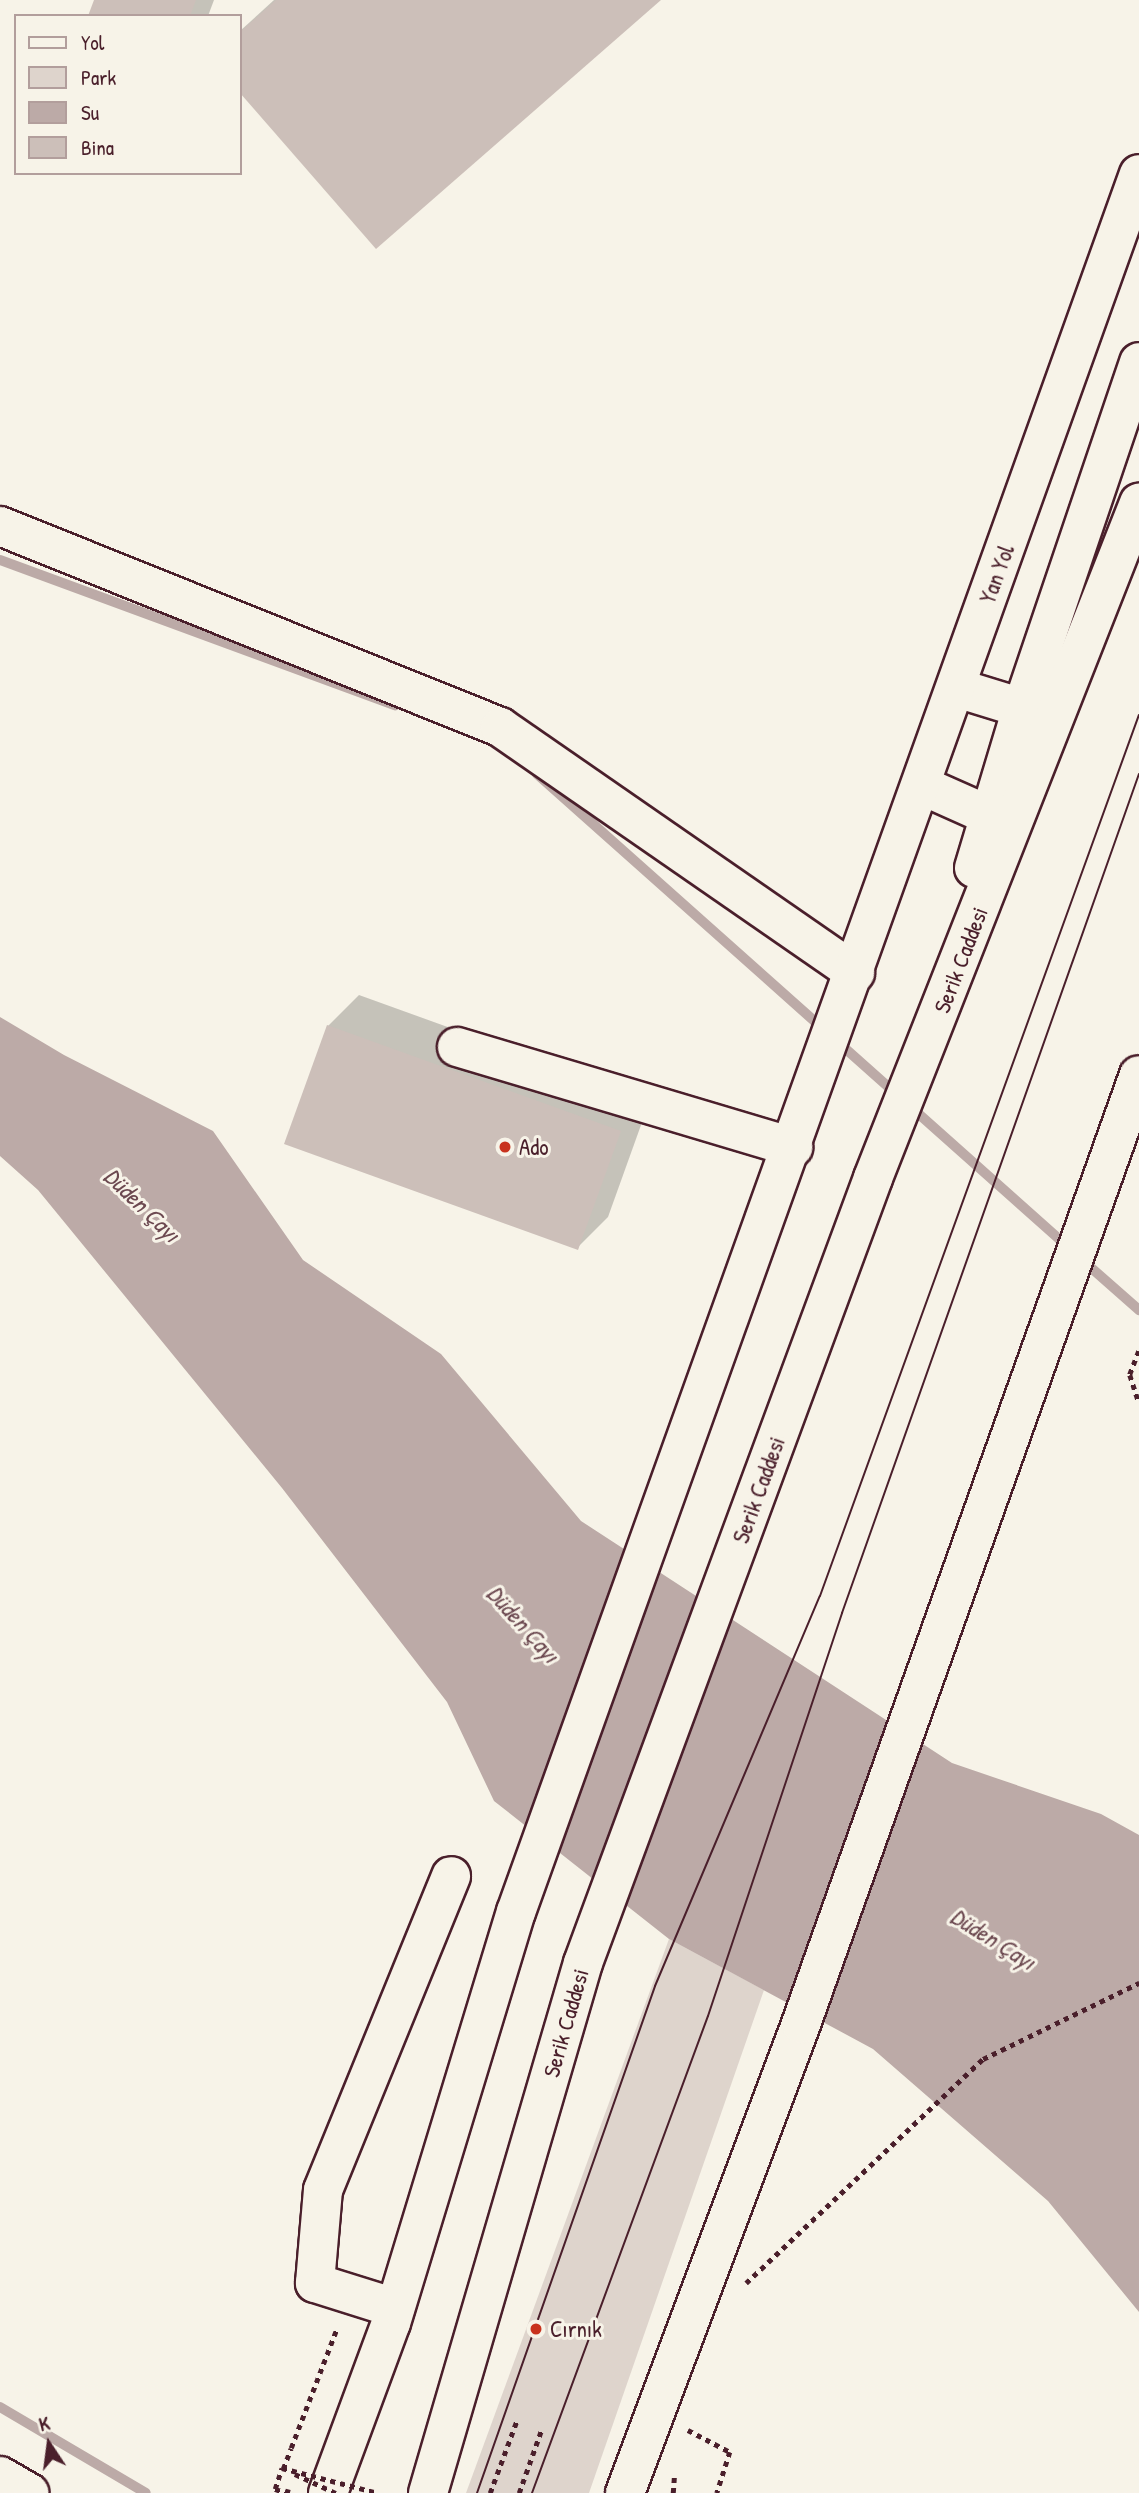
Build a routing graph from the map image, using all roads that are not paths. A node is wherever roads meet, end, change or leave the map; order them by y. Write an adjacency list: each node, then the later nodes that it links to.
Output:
1 (1139, 174): 5 (main road, Yan Yol)
2 (1139, 362): 6 (main road)
3 (1139, 503): 10 (main road, Serik Caddesi)
4 (0, 526): 9 (main road)
5 (957, 688): 6 (main road); 7 (main road, Yan Yol)
6 (1022, 708): 8 (main road)
7 (922, 786): 8 (main road); 9 (main road, Yan Yol)
8 (988, 815): 10 (main road)
9 (855, 973): 13 (main road, Yan Yol)
10 (929, 1042): 19 (main road, Serik Caddesi)
11 (457, 1047): 13 (main road)
12 (1139, 1075): 20 (main road)
13 (793, 1147): 15 (main road, Yan Yol)
14 (451, 1876): 15 (main road)
15 (396, 2308): 18 (main road, Yan Yol)
16 (0, 2476): 17 (main road)
17 (29, 2493)
18 (328, 2493)
19 (428, 2493)
20 (625, 2493)

